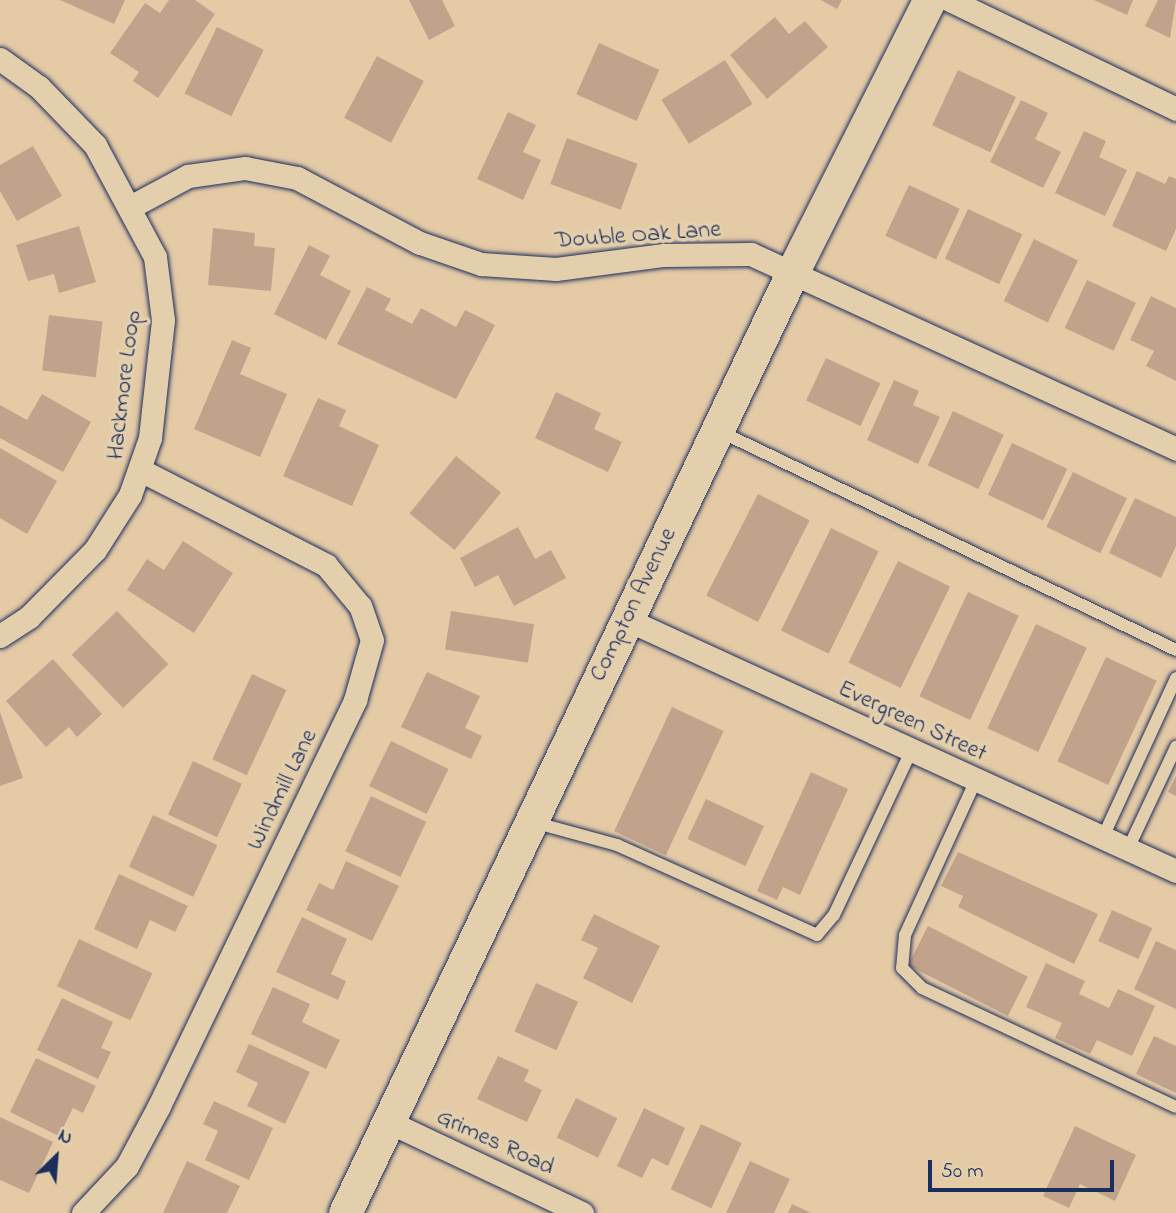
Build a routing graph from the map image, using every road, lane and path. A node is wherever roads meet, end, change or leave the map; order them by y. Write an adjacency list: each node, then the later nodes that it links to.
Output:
1 (929, 0): 6 (street, Compton Avenue)
2 (950, 0): 4 (street)
3 (0, 59): 5 (street, Hackmore Loop)
4 (1176, 109)
5 (132, 206): 6 (street, Double Oak Lane); 9 (street, Hackmore Loop)
6 (794, 269): 7 (street, Compton Avenue); 8 (street, Double Oak Lane)
7 (717, 430): 10 (street, Compton Avenue); 12 (lane)
8 (1176, 449)
9 (142, 471): 11 (street, Hackmore Loop); 23 (street, Windmill Lane)
10 (628, 620): 15 (street, Evergreen Street); 17 (street, Compton Avenue)
11 (0, 636)
12 (1176, 650)
13 (1176, 678): 18 (lane)
14 (1176, 747): 19 (lane)
15 (911, 751): 16 (street, Evergreen Street); 17 (lane)
16 (976, 780): 18 (street, Evergreen Street); 21 (lane)
17 (530, 821): 22 (street, Compton Avenue)
18 (1103, 837): 19 (street, Evergreen Street)
19 (1128, 849): 20 (street, Evergreen Street)
20 (1176, 872)
21 (1176, 1107)
22 (385, 1120): 24 (street, Compton Avenue); 25 (street, Grimes Road)
23 (83, 1213)
24 (345, 1213)
25 (582, 1213)

